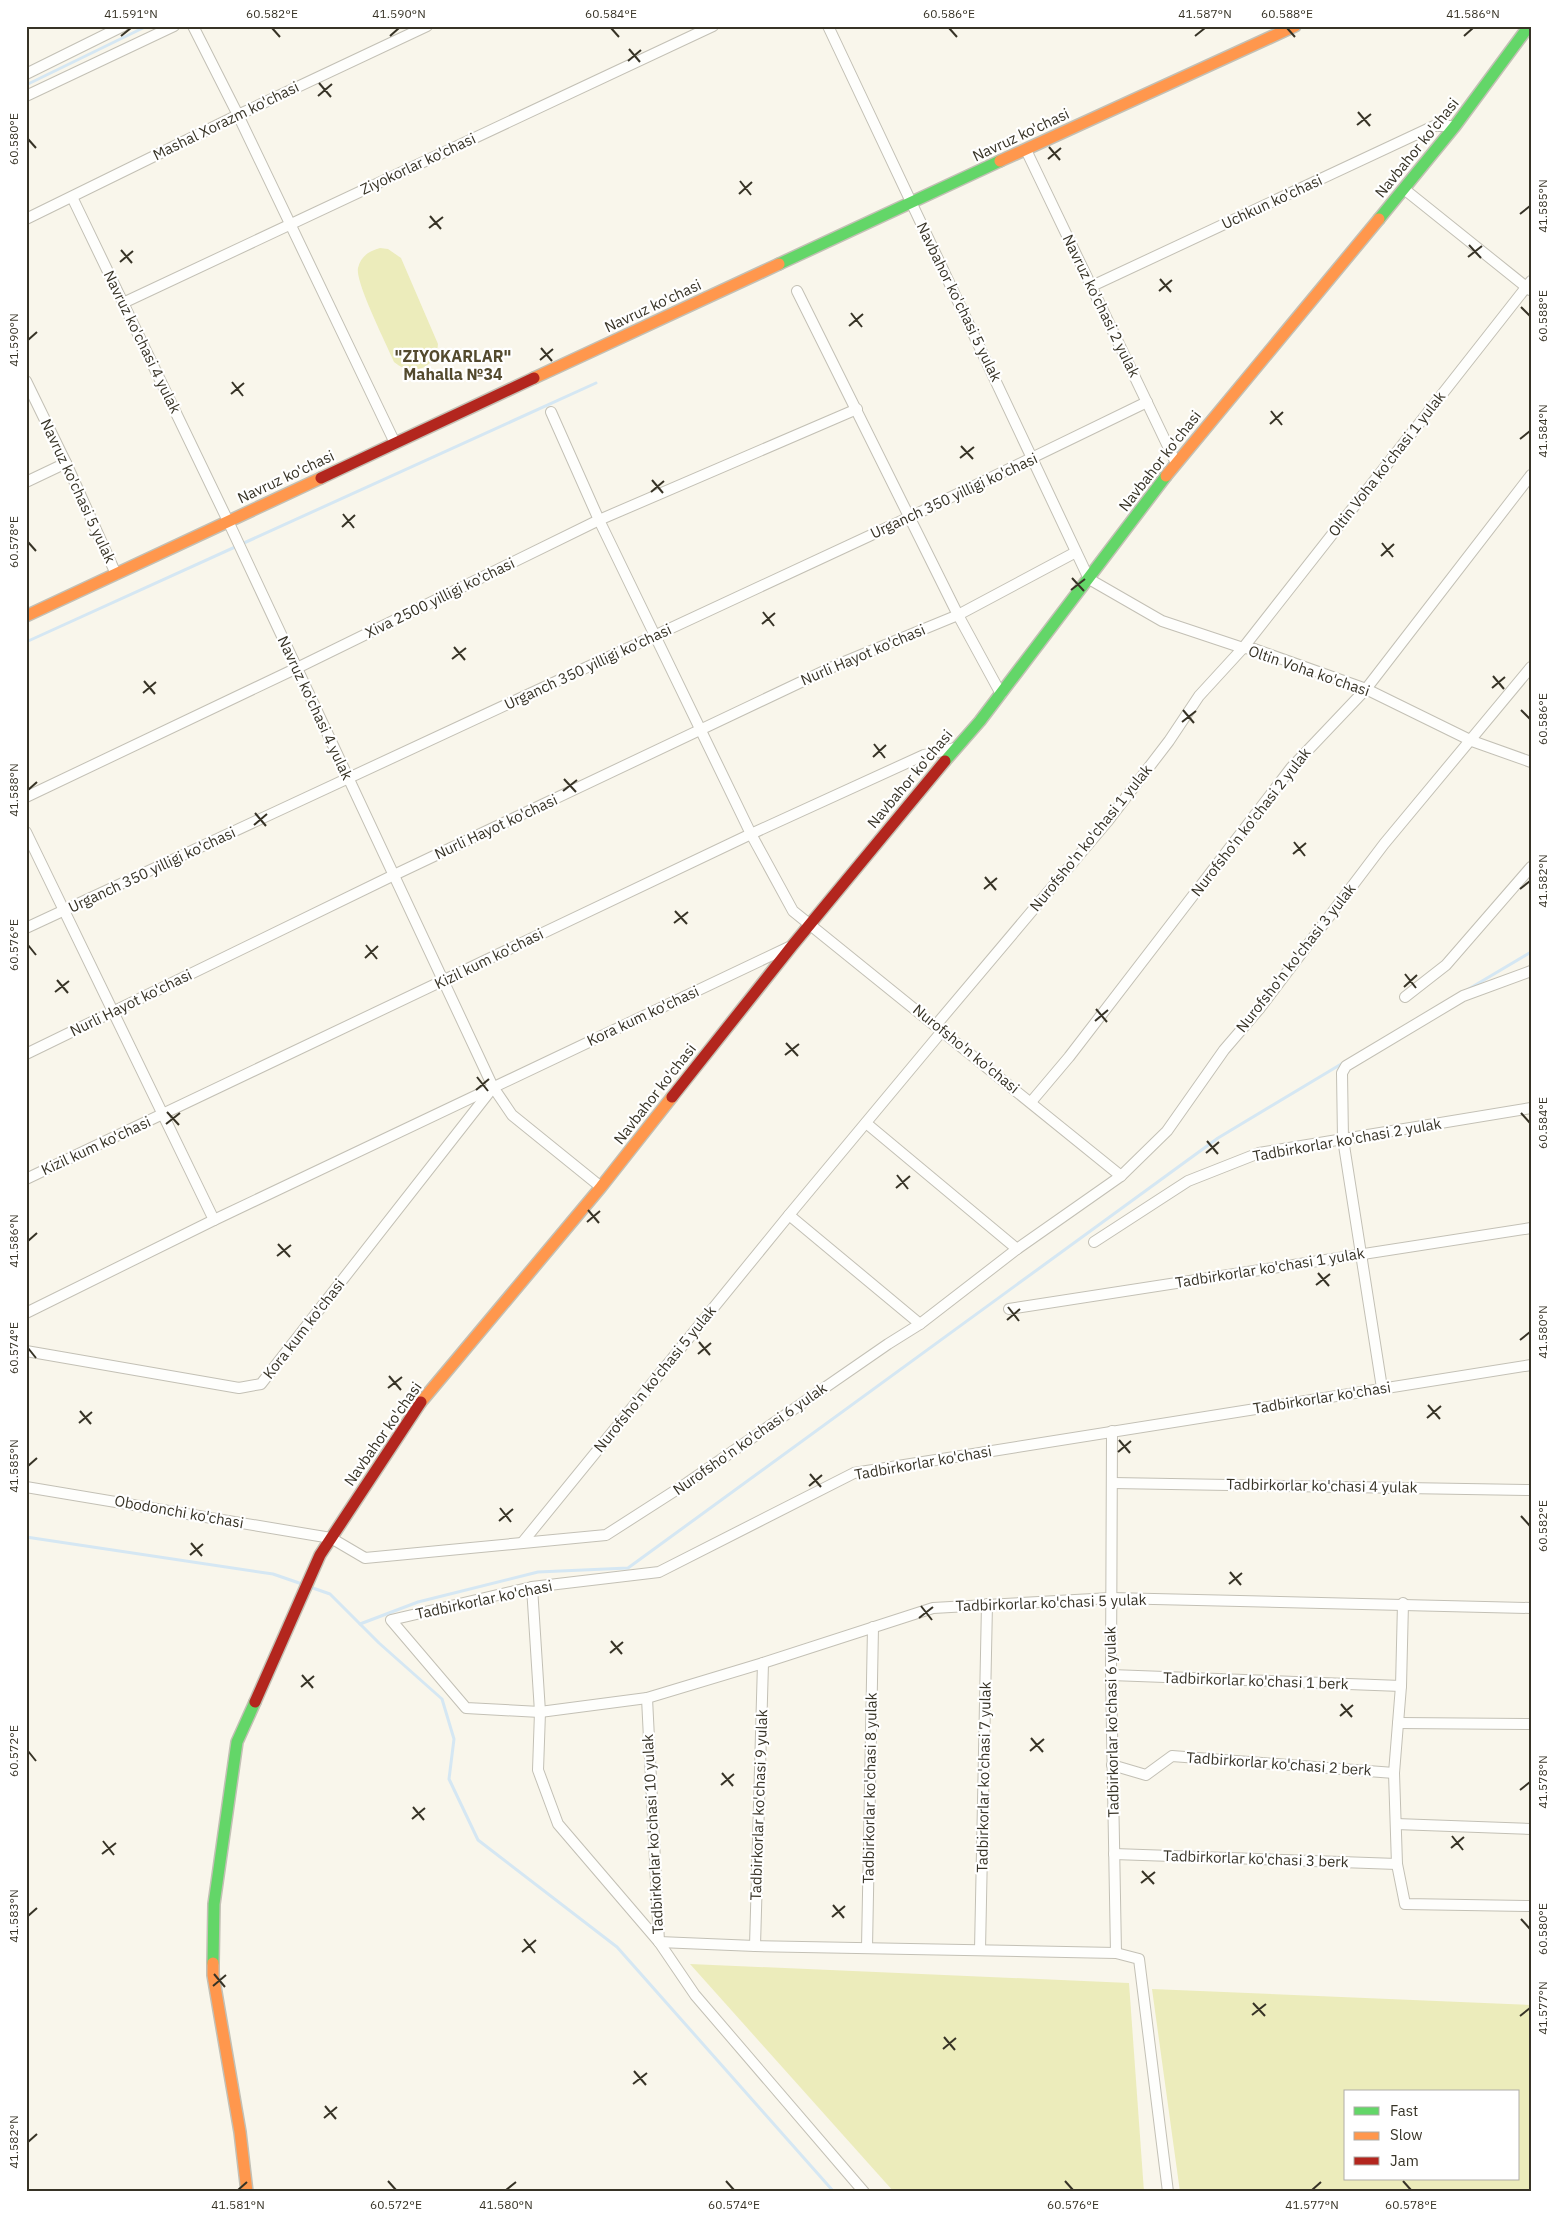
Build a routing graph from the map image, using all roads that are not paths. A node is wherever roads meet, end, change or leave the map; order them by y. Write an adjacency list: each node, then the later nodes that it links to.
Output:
1 (123, 26): 9 (street)
2 (174, 26): 10 (street)
3 (193, 26): 11 (street)
4 (427, 26): 11 (street, Mashal Xorazm ko'chasi)
5 (713, 26): 18 (street, Ziyokorlar ko'chasi)
6 (828, 26): 16 (street, Navbahor ko'chasi 5 yulak)
7 (1294, 26): 13 (main road, Navruz ko'chasi)
8 (1529, 26): 12 (main road, Navbahor ko'chasi)
9 (26, 74)
10 (26, 96)
11 (238, 115): 15 (street, Mashal Xorazm ko'chasi); 18 (street)
12 (1455, 126): 14 (main road, Navbahor ko'chasi); 19 (street, Uchkun ko'chasi)
13 (1026, 150): 16 (main road, Navruz ko'chasi); 19 (street, Navruz ko'chasi 2 yulak)
14 (1404, 189): 20 (street); 30 (main road, Navbahor ko'chasi)
15 (72, 197): 17 (street, Mashal Xorazm ko'chasi); 22 (street, Navruz ko'chasi 4 yulak)
16 (911, 202): 27 (main road, Navruz ko'chasi); 28 (street, Navbahor ko'chasi 5 yulak)
17 (26, 219)
18 (290, 224): 22 (street, Ziyokorlar ko'chasi); 27 (street)
19 (1092, 286): 24 (street, Navruz ko'chasi 2 yulak)
20 (1529, 286): 42 (street, Oltin Voha ko'chasi 1 yulak)
21 (797, 291): 25 (street)
22 (123, 303): 35 (street, Navruz ko'chasi 4 yulak)
23 (26, 382): 29 (street, Navruz ko'chasi 5 yulak)
24 (1147, 402): 28 (street, Urganch 350 yilligi ko'chasi); 30 (street, Navruz ko'chasi 2 yulak)
25 (857, 409): 33 (street); 34 (street, Xiva 2500 yilligi ko'chasi)
26 (551, 412): 34 (street, Nurofsho'n ko'chasi)
27 (395, 443): 35 (main road, Navruz ko'chasi)
28 (1033, 459): 33 (street, Urganch 350 yilligi ko'chasi); 36 (street, Navbahor ko'chasi 5 yulak)
29 (66, 463): 32 (street); 37 (street, Navruz ko'chasi 5 yulak)
30 (1176, 463): 38 (main road, Navbahor ko'chasi)
31 (1531, 475): 45 (street, Nurofsho'n ko'chasi 2 yulak)
32 (26, 482)
33 (910, 517): 39 (street); 41 (street, Urganch 350 yilligi ko'chasi)
34 (599, 520): 41 (street, Nurofsho'n ko'chasi); 44 (street, Xiva 2500 yilligi ko'chasi)
35 (228, 521): 37 (main road, Navruz ko'chasi); 44 (street, Navruz ko'chasi 4 yulak)
36 (1076, 552): 38 (street, Navbahor ko'chasi 5 yulak); 39 (street, Nurli Hayot ko'chasi)
37 (116, 574): 40 (main road, Navruz ko'chasi)
38 (1089, 578): 42 (street, Oltin Voha ko'chasi); 46 (main road, Navbahor ko'chasi)
39 (958, 615): 46 (street); 47 (street, Nurli Hayot ko'chasi)
40 (26, 616)
41 (655, 636): 47 (street, Nurofsho'n ko'chasi); 51 (street, Urganch 350 yilligi ko'chasi)
42 (1243, 648): 45 (street, Oltin Voha ko'chasi); 65 (street, Nurofsho'n ko'chasi 1 yulak)
43 (1531, 667): 48 (street, Nurofsho'n ko'chasi 3 yulak)
44 (297, 668): 51 (street, Navruz ko'chasi 4 yulak); 52 (street, Xiva 2500 yilligi ko'chasi)
45 (1366, 689): 48 (street, Oltin Voha ko'chasi); 68 (street, Nurofsho'n ko'chasi 2 yulak)
46 (1001, 694): 49 (main road, Navbahor ko'chasi)
47 (700, 730): 54 (street, Nurofsho'n ko'chasi); 56 (street, Nurli Hayot ko'chasi)
48 (1472, 741): 50 (street, Oltin Voha ko'chasi); 73 (street, Nurofsho'n ko'chasi 3 yulak)
49 (955, 748): 54 (street, Kizil kum ko'chasi); 58 (main road, Navbahor ko'chasi)
50 (1531, 762)
51 (348, 778): 56 (street, Navruz ko'chasi 4 yulak); 57 (street, Urganch 350 yilligi ko'chasi)
52 (26, 797)
53 (26, 832): 57 (street)
54 (751, 834): 58 (street, Nurofsho'n ko'chasi); 62 (street, Kizil kum ko'chasi)
55 (1531, 866): 63 (street)
56 (394, 875): 62 (street, Navruz ko'chasi 4 yulak); 64 (street, Nurli Hayot ko'chasi)
57 (64, 911): 59 (street, Urganch 350 yilligi ko'chasi); 64 (street)
58 (810, 924): 60 (main road, Navbahor ko'chasi); 65 (street, Nurofsho'n ko'chasi)
59 (26, 928)
60 (792, 946): 67 (street, Kora kum ko'chasi); 75 (main road, Navbahor ko'chasi)
61 (1531, 971): 72 (street)
62 (443, 981): 67 (street, Navruz ko'chasi 4 yulak); 70 (street, Kizil kum ko'chasi)
63 (1405, 997)
64 (113, 1012): 66 (street, Nurli Hayot ko'chasi); 70 (street)
65 (939, 1028): 68 (street, Nurofsho'n ko'chasi); 71 (street, Nurofsho'n ko'chasi 5 yulak)
66 (26, 1054)
67 (493, 1087): 75 (street, Navruz ko'chasi 4 yulak); 77 (street, Kora kum ko'chasi); 85 (street, Kora kum ko'chasi)
68 (1031, 1102): 73 (street, Nurofsho'n ko'chasi)
69 (1531, 1108): 72 (street, Tadbirkorlar ko'chasi 2 yulak)
70 (163, 1115): 74 (street, Kizil kum ko'chasi); 77 (street)
71 (866, 1123): 76 (street, Nurofsho'n ko'chasi 5 yulak); 80 (street)
72 (1343, 1139): 79 (street, Tadbirkorlar ko'chasi 2 yulak); 81 (street)
73 (1121, 1176): 80 (street, Nurofsho'n ko'chasi 6 yulak)
74 (26, 1179)
75 (601, 1187): 92 (main road, Navbahor ko'chasi)
76 (789, 1215): 84 (street); 93 (street, Nurofsho'n ko'chasi 5 yulak)
77 (214, 1220): 83 (street, Kora kum ko'chasi)
78 (1531, 1228): 81 (street, Tadbirkorlar ko'chasi 1 yulak)
79 (1094, 1242)
80 (1017, 1249): 84 (street, Nurofsho'n ko'chasi 6 yulak)
81 (1361, 1254): 82 (street, Tadbirkorlar ko'chasi 1 yulak); 87 (street)
82 (1009, 1309)
83 (26, 1313)
84 (920, 1324): 93 (street, Nurofsho'n ko'chasi 6 yulak)
85 (26, 1351)
86 (1531, 1365): 87 (street, Tadbirkorlar ko'chasi)
87 (1382, 1388): 88 (street, Tadbirkorlar ko'chasi)
88 (1112, 1431): 89 (street, Tadbirkorlar ko'chasi 6 yulak); 94 (street, Tadbirkorlar ko'chasi)
89 (1113, 1483): 91 (street, Tadbirkorlar ko'chasi 4 yulak); 95 (street, Tadbirkorlar ko'chasi 6 yulak)
90 (26, 1487): 92 (street, Obodonchi ko'chasi)
91 (1531, 1490)
92 (331, 1538): 93 (street, Nurofsho'n ko'chasi 6 yulak); 120 (main road, Navbahor ko'chasi)
93 (522, 1543)
94 (532, 1587): 104 (street, Tadbirkorlar ko'chasi); 105 (street, Tadbirkorlar ko'chasi 10 yulak)
95 (1112, 1598): 96 (street, Tadbirkorlar ko'chasi 5 yulak); 97 (street, Tadbirkorlar ko'chasi 5 yulak); 101 (street, Tadbirkorlar ko'chasi 6 yulak)
96 (1403, 1603): 98 (street, Tadbirkorlar ko'chasi 5 yulak); 102 (street)
97 (987, 1604): 99 (street, Tadbirkorlar ko'chasi 5 yulak); 118 (street, Tadbirkorlar ko'chasi 7 yulak)
98 (1531, 1608)
99 (873, 1627): 100 (street, Tadbirkorlar ko'chasi 5 yulak); 117 (street, Tadbirkorlar ko'chasi 8 yulak)
100 (763, 1663): 103 (street, Tadbirkorlar ko'chasi 5 yulak); 116 (street, Tadbirkorlar ko'chasi 9 yulak)
101 (1111, 1676): 102 (street, Tadbirkorlar ko'chasi 1 berk); 108 (street, Tadbirkorlar ko'chasi 6 yulak)
102 (1400, 1686): 106 (street)
103 (646, 1698): 105 (street, Tadbirkorlar ko'chasi 5 yulak); 115 (street, Tadbirkorlar ko'chasi 10 yulak)
104 (466, 1708): 105 (street, Tadbirkorlar ko'chasi 5 yulak)
105 (540, 1712): 115 (street, Tadbirkorlar ko'chasi 10 yulak)
106 (1398, 1723): 107 (street); 109 (street)
107 (1531, 1724)
108 (1112, 1765): 109 (street, Tadbirkorlar ko'chasi 2 berk); 112 (street, Tadbirkorlar ko'chasi 6 yulak)
109 (1394, 1773): 110 (street)
110 (1396, 1824): 111 (street); 113 (street)
111 (1531, 1829)
112 (1114, 1854): 113 (street, Tadbirkorlar ko'chasi 3 berk); 119 (street, Tadbirkorlar ko'chasi 6 yulak)
113 (1397, 1864): 114 (street)
114 (1531, 1906)
115 (659, 1942): 116 (street); 121 (street)
116 (755, 1946): 117 (street)
117 (867, 1948): 118 (street)
118 (980, 1950): 119 (street)
119 (1116, 1953): 122 (street)
120 (246, 2192)
121 (864, 2192)
122 (1168, 2192)

